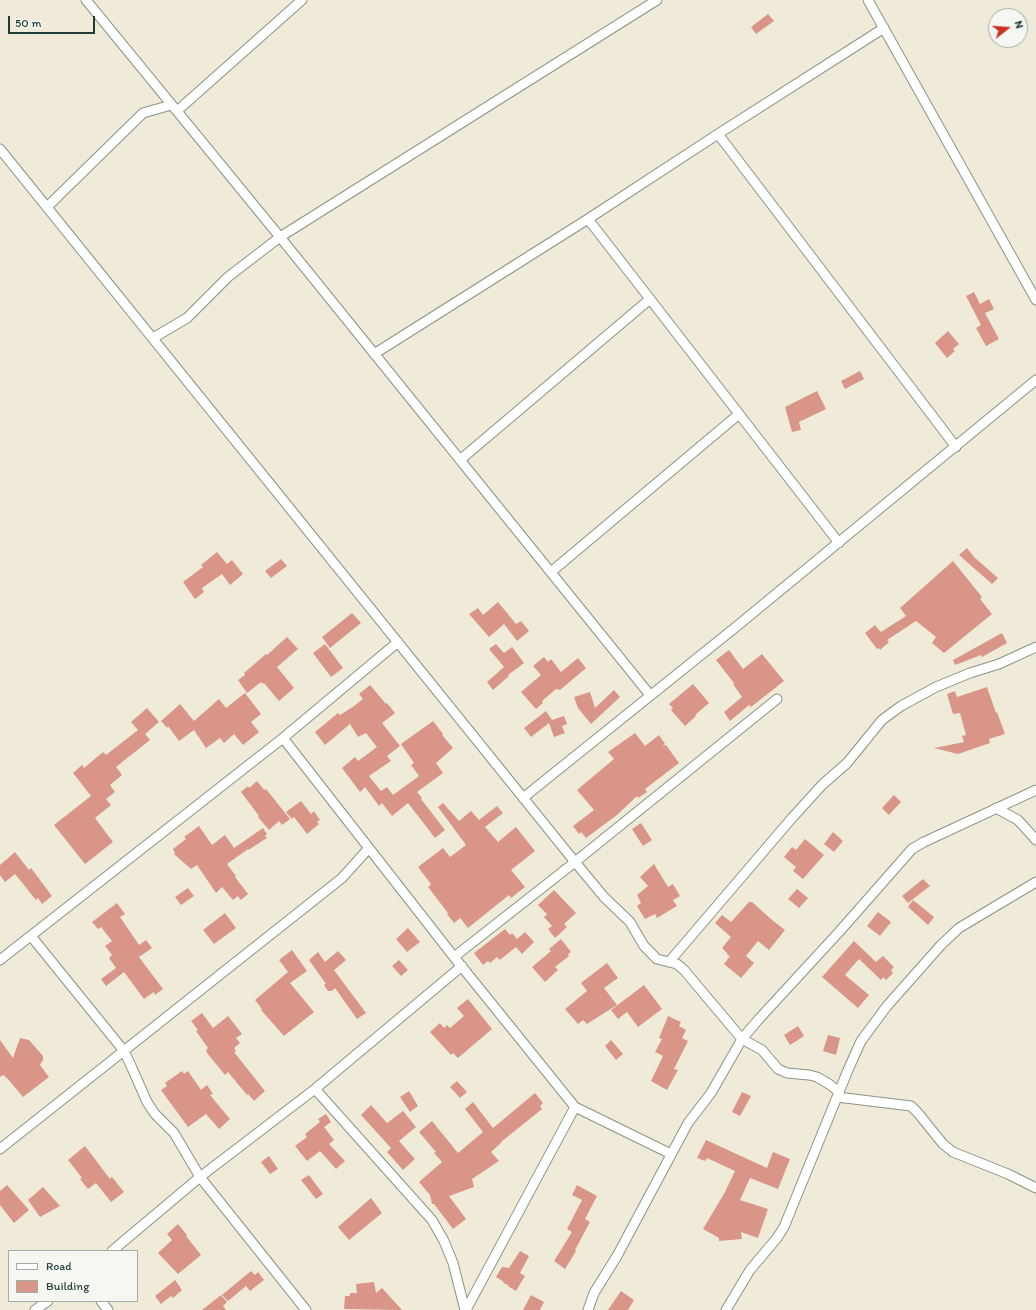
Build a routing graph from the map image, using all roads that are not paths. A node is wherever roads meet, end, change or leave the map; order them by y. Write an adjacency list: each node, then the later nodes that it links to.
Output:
1 (86, 0): 6 (street)
2 (302, 0): 6 (street)
3 (657, 0): 11 (street)
4 (868, 0): 5 (street)
5 (884, 28): 7 (street); 13 (street)
6 (174, 108): 9 (street); 11 (street)
7 (718, 134): 10 (street); 18 (street)
8 (0, 149): 9 (street)
9 (46, 207): 14 (street)
10 (588, 219): 12 (street); 15 (street)
11 (280, 237): 14 (street); 15 (street)
12 (650, 299): 17 (street); 19 (street)
13 (1036, 300)
14 (153, 338): 22 (street)
15 (374, 354): 19 (street)
16 (1036, 380): 18 (street)
17 (739, 414): 20 (street); 21 (street)
18 (956, 447): 20 (street)
19 (460, 460): 21 (street)
20 (839, 543): 24 (street)
21 (551, 572): 24 (street)
22 (398, 642): 26 (street); 28 (street)
23 (1036, 647): 37 (street)
24 (650, 696): 28 (street)
25 (777, 699): 32 (street)
26 (283, 738): 31 (street); 34 (street)
27 (1036, 790): 29 (street)
28 (523, 798): 32 (street)
29 (996, 808): 30 (street); 39 (street)
30 (1036, 840)
31 (369, 848): 35 (street); 40 (street)
32 (575, 862): 35 (street); 37 (street)
33 (1036, 882): 42 (street)
34 (31, 936): 36 (street); 40 (street)
35 (454, 957): 38 (street)
36 (0, 960)
37 (669, 962): 39 (street)
38 (462, 966): 41 (street); 43 (street)
39 (742, 1039): 42 (street); 45 (street)
40 (124, 1051): 44 (street); 46 (street)
41 (315, 1089): 46 (street); 54 (street)
42 (838, 1095): 47 (street); 56 (street)
43 (575, 1108): 45 (street); 54 (street)
44 (0, 1149)
45 (671, 1154): 55 (street)
46 (200, 1177): 48 (street); 53 (street)
47 (1036, 1188)
48 (113, 1250)
49 (47, 1302): 51 (street)
50 (102, 1302): 52 (street)
51 (35, 1310)
52 (108, 1310)
53 (306, 1310)
54 (466, 1310)
55 (588, 1310)
56 (726, 1310)

